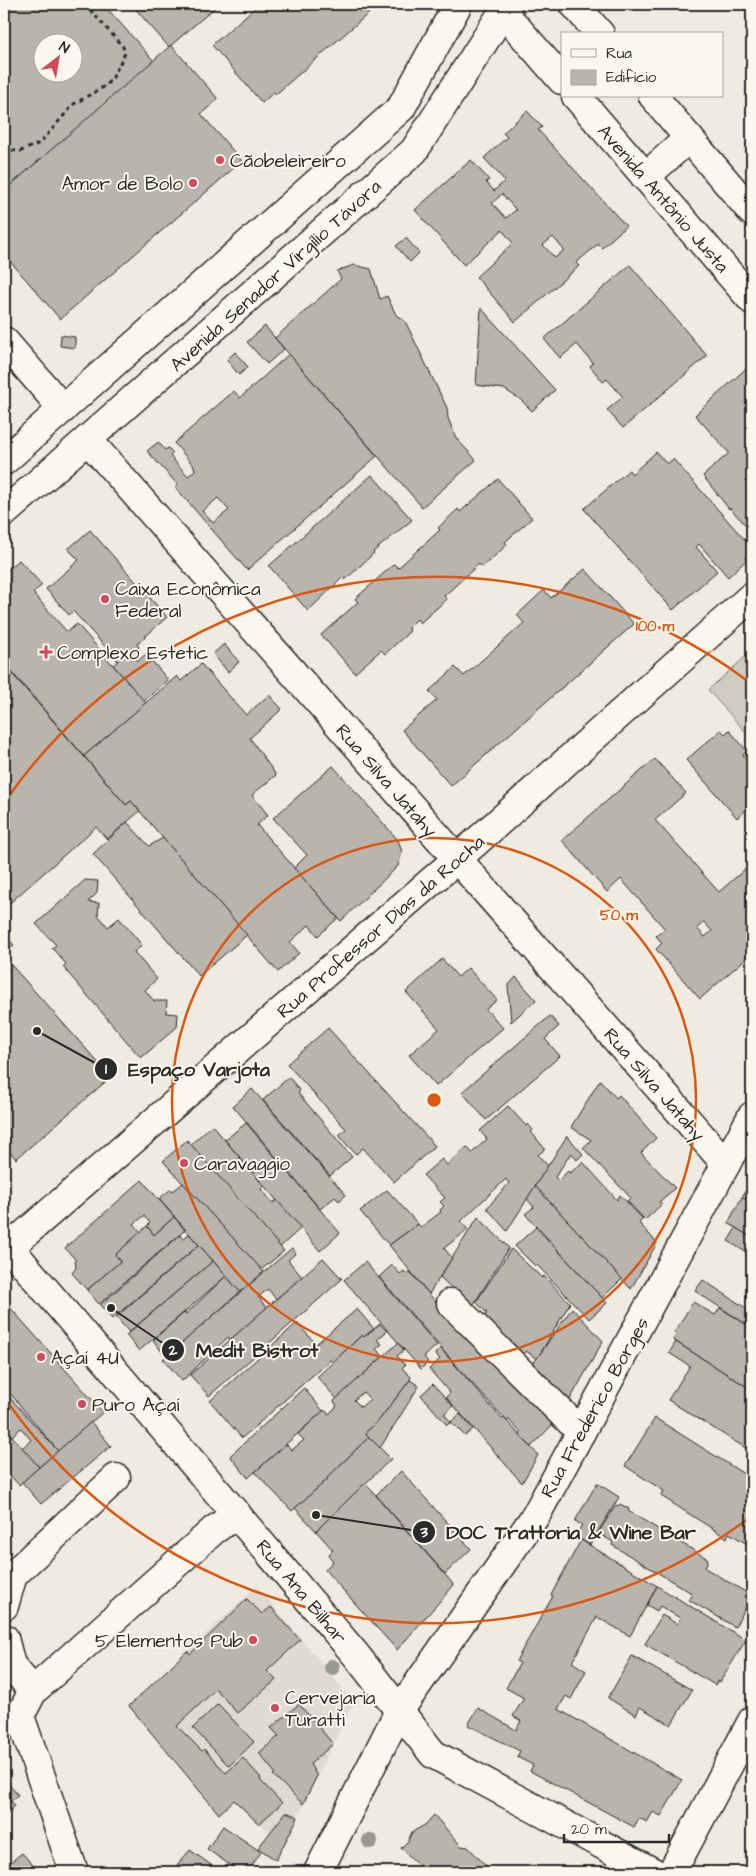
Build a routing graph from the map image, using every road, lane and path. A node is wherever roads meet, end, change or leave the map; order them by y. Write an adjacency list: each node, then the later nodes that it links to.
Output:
1 (85, 4): 10 (path)
2 (458, 4): 15 (street, Avenida Senador Virgílio Távora)
3 (574, 4): 5 (street)
4 (502, 6): 6 (street); 16 (street, Avenida Senador Virgílio Távora)
5 (598, 32)
6 (561, 79)
7 (578, 98): 11 (street, Avenida Antônio Justa)
8 (655, 98): 9 (street)
9 (689, 138): 11 (street); 12 (street)
10 (4, 150)
11 (646, 177): 13 (street, Avenida Antônio Justa)
12 (752, 212)
13 (752, 300)
14 (4, 342): 15 (street)
15 (64, 409): 17 (street, Avenida Senador Virgílio Távora)
16 (88, 440): 18 (street, Avenida Senador Virgílio Távora); 20 (street, Rua Silva Jatahy)
17 (4, 461)
18 (4, 513)
19 (752, 596): 20 (street, Rua Professor Dias da Rocha)
20 (457, 859): 22 (street, Rua Silva Jatahy); 23 (street, Rua Professor Dias da Rocha)
21 (752, 1116): 22 (street, Rua Frederico Borges)
22 (726, 1164): 25 (street, Rua Frederico Borges)
23 (6, 1247): 27 (street, Rua Ana Bilhar)
24 (451, 1303): 25 (street)
25 (581, 1432): 31 (street, Rua Frederico Borges)
26 (116, 1478): 28 (street)
27 (237, 1514): 30 (street); 31 (street, Rua Ana Bilhar)
28 (4, 1606)
29 (4, 1638): 30 (street)
30 (33, 1691): 33 (street)
31 (399, 1711): 34 (street, Rua Frederico Borges); 35 (street, Rua Ana Bilhar)
32 (752, 1721): 36 (street)
33 (74, 1872)
34 (318, 1872)
35 (653, 1872)
36 (672, 1872)

